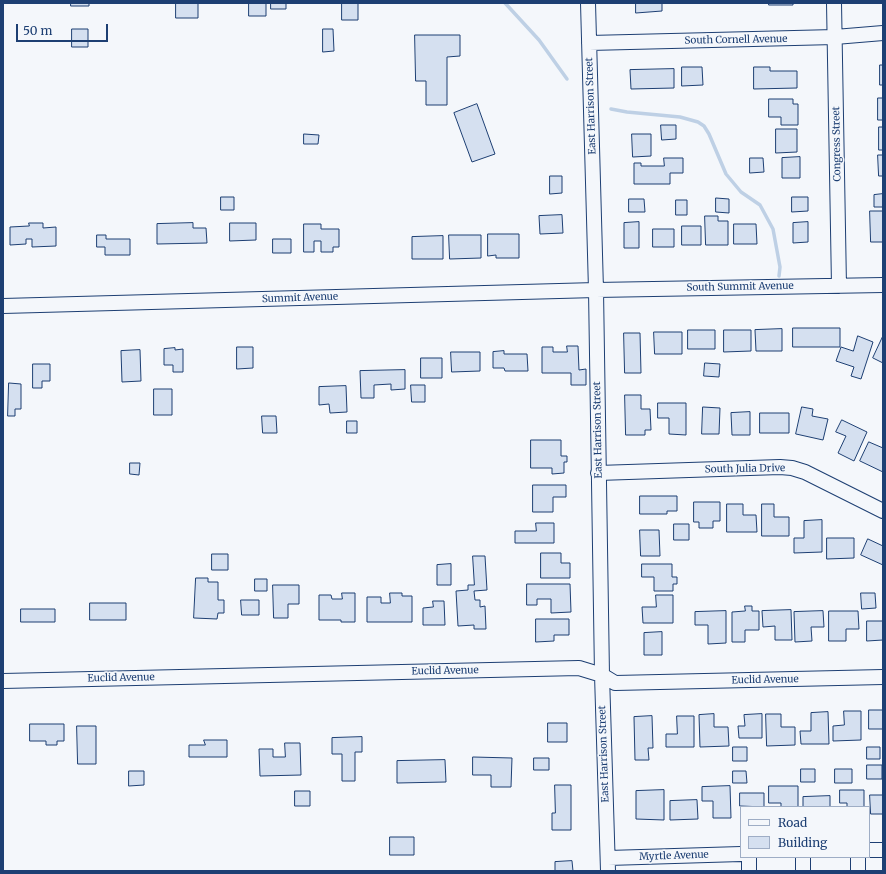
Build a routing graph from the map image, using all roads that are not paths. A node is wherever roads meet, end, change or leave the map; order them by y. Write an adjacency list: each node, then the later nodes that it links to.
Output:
1 (588, 3): 5 (street, East Harrison Street)
2 (834, 3): 4 (street, Congress Street)
3 (883, 33): 4 (street, South Cornell Avenue)
4 (835, 37): 5 (street, South Cornell Avenue); 7 (street, Congress Street)
5 (589, 43): 8 (street, East Harrison Street)
6 (883, 285): 7 (street, South Summit Avenue)
7 (840, 286): 8 (street, South Summit Avenue)
8 (596, 290): 9 (street, Summit Avenue); 10 (street, East Harrison Street)
9 (3, 306)
10 (598, 473): 11 (street, South Julia Drive); 12 (street, East Harrison Street)
11 (883, 511)
12 (602, 675): 13 (street, Euclid Avenue); 14 (street, Euclid Avenue); 21 (street, East Harrison Street)
13 (883, 677)
14 (3, 681)
15 (870, 850): 16 (street)
16 (883, 850)
17 (740, 854): 21 (street, Myrtle Avenue)
18 (749, 858): 22 (street)
19 (803, 858): 23 (street)
20 (858, 858): 24 (street)
21 (608, 864)
22 (749, 871)
23 (803, 871)
24 (858, 871)

